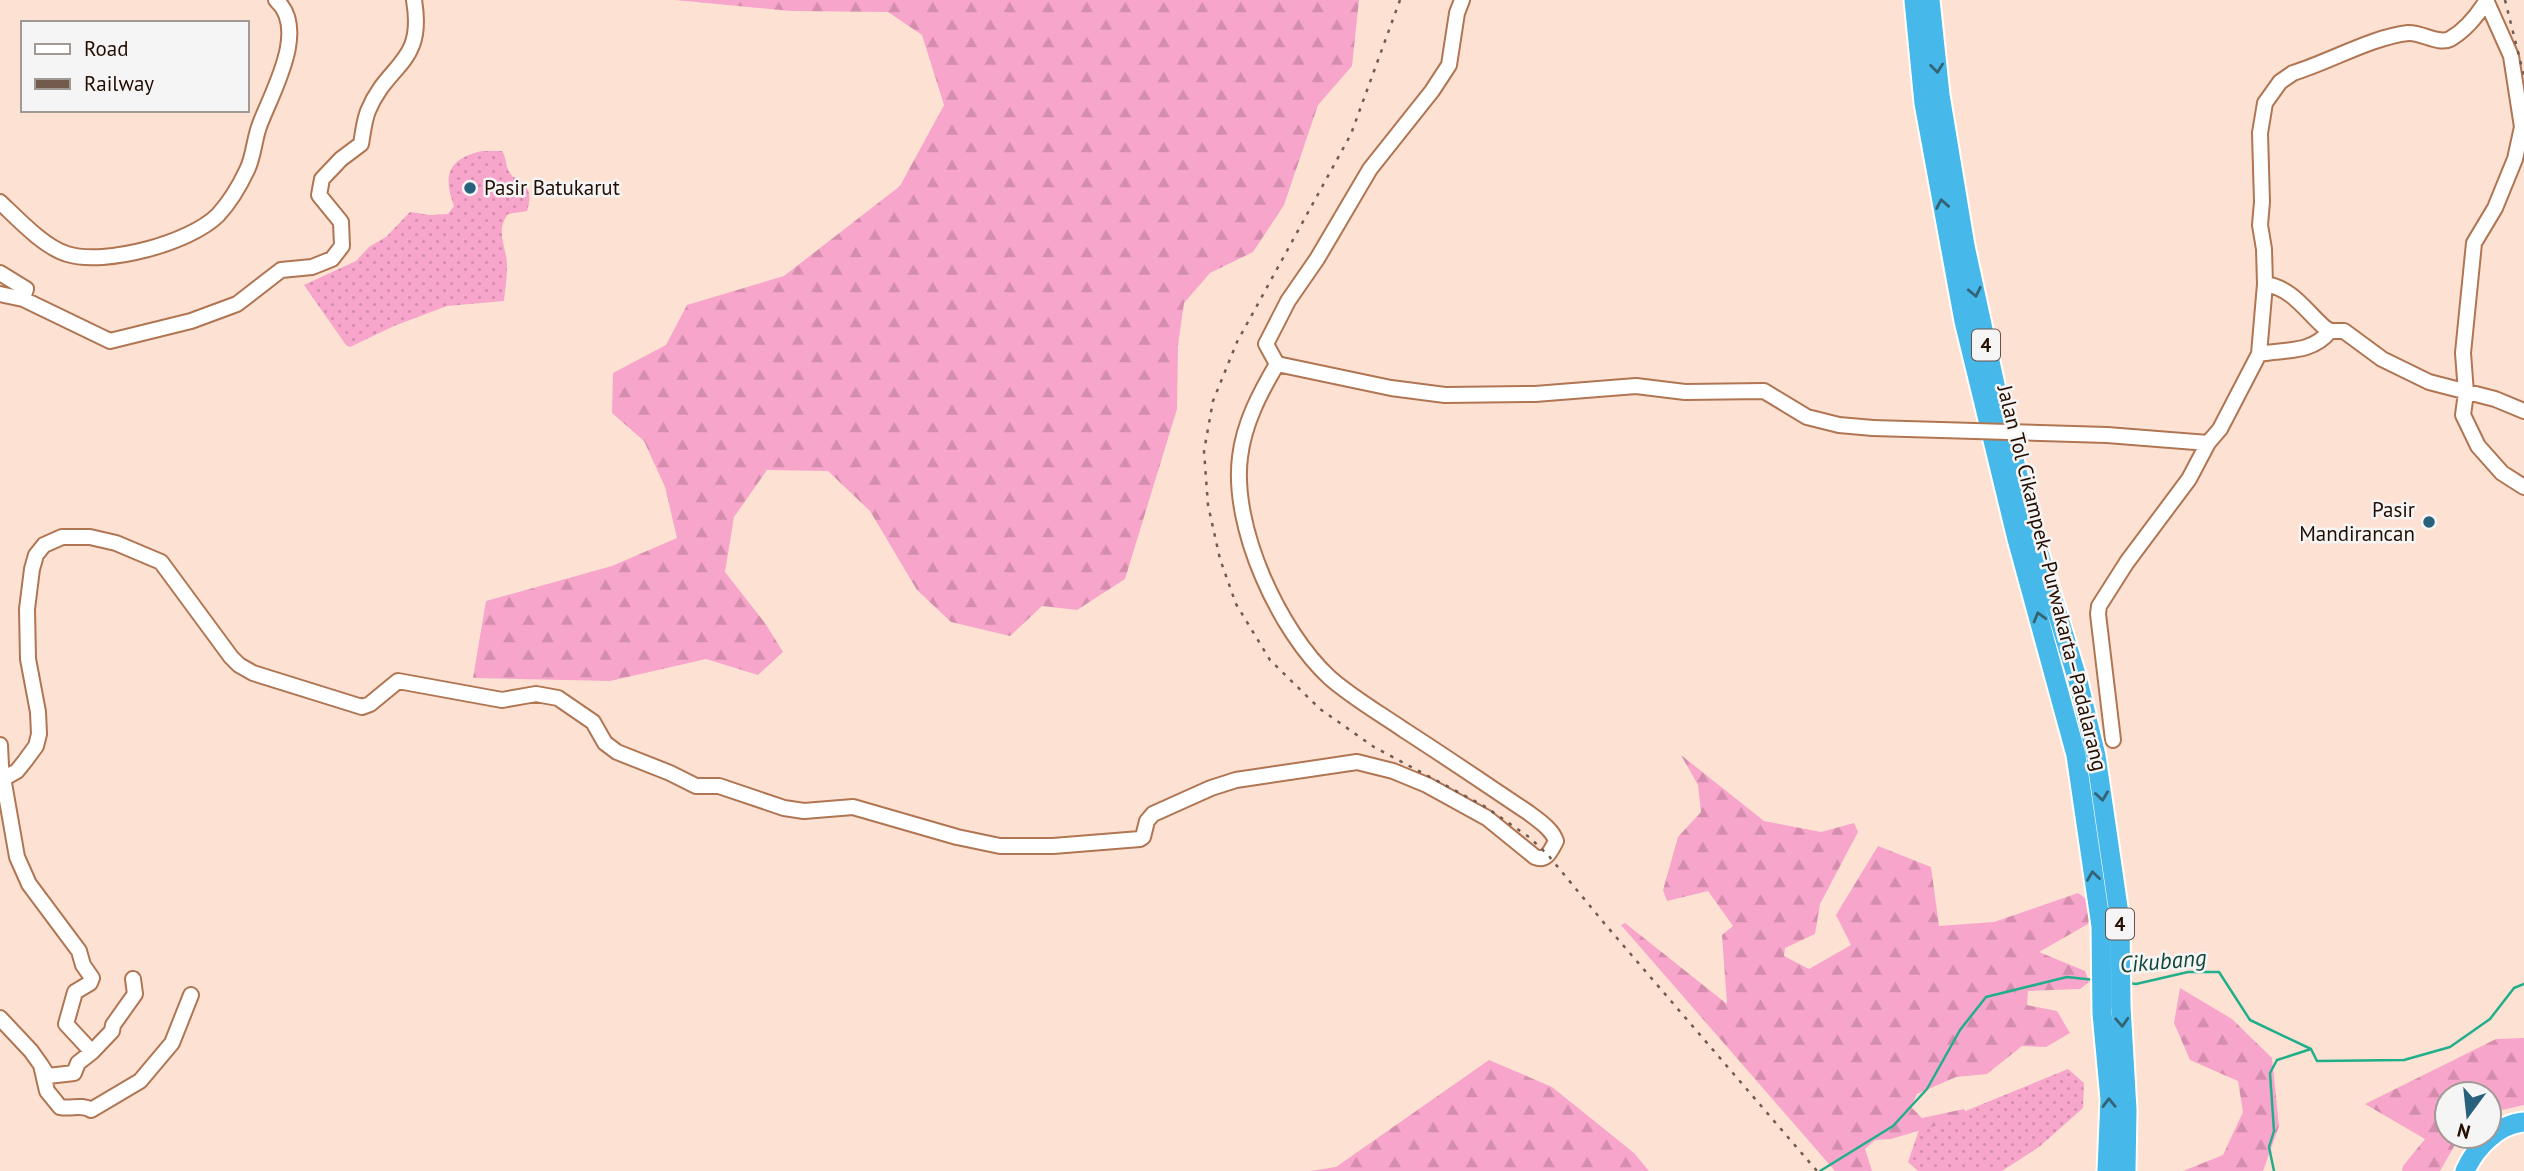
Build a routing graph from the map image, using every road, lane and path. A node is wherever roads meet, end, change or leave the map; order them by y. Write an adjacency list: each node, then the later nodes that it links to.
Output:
1 (276, 0): 7 (street)
2 (414, 0): 11 (street)
3 (1462, 0): 14 (street)
4 (1914, 0): 28 (highway, Jalan Tol Cikampek–Purwakarta–Padalarang / 4, one-way to 4)
5 (1930, 0): 29 (highway, Jalan Tol Cikampek–Purwakarta–Padalarang / 4, one-way to 29)
6 (2487, 0): 9 (street); 15 (street)
7 (0, 202)
8 (0, 273): 11 (street)
9 (2265, 284): 12 (street); 13 (street)
10 (0, 294): 11 (street)
11 (23, 299)
12 (2330, 331): 13 (street); 15 (street)
13 (2259, 354): 17 (street)
14 (1277, 363): 17 (street, bridge); 21 (street)
15 (2466, 393): 16 (street); 18 (street)
16 (2524, 411)
17 (2208, 443): 19 (street)
18 (2524, 487)
19 (2113, 740)
20 (0, 744): 21 (street)
21 (3, 779): 25 (street)
22 (133, 979): 25 (street)
23 (191, 995): 26 (street)
24 (0, 1018): 26 (street)
25 (92, 1052): 26 (street)
26 (41, 1065)
27 (2524, 1122): 30 (highway)
28 (2107, 1171)
29 (2126, 1171)
30 (2465, 1171)

